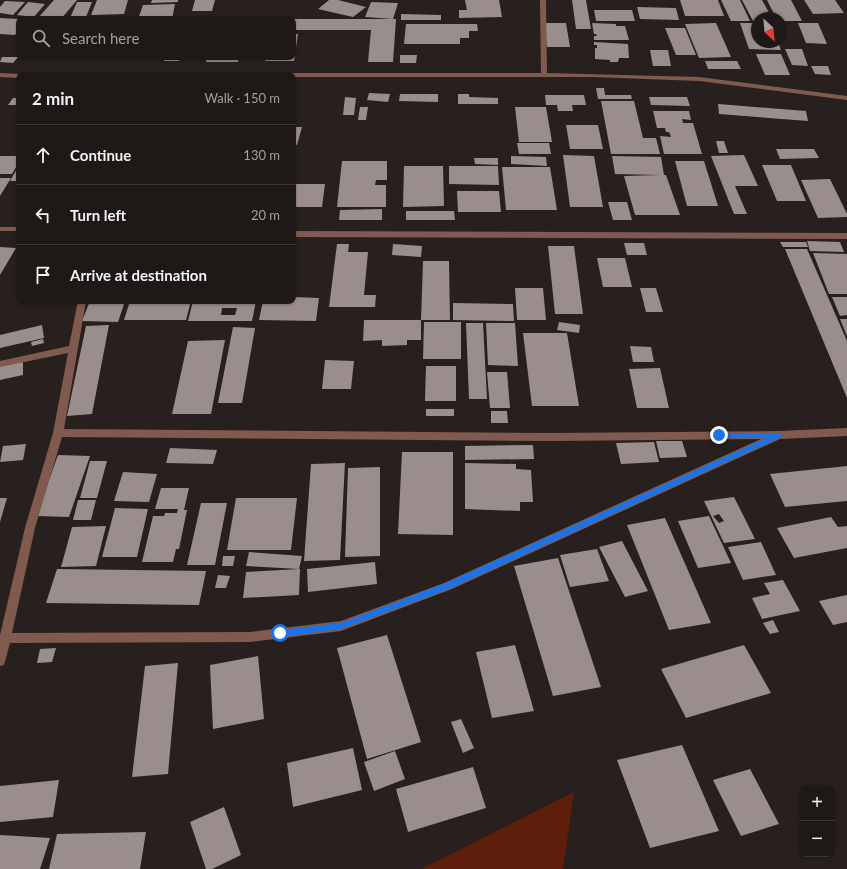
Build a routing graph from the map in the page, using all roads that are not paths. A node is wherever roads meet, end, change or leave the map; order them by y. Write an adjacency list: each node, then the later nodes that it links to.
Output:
1 (543, 0): 2 (street)
2 (544, 74): 4 (street); 6 (street)
3 (0, 75): 5 (street)
4 (296, 75)
5 (16, 76)
6 (847, 98)
7 (0, 229): 8 (street)
8 (16, 229)
9 (296, 234): 10 (street)
10 (847, 236)
11 (81, 304): 12 (street)
12 (72, 349): 13 (street); 15 (street)
13 (0, 364)
14 (847, 432): 16 (street)
15 (58, 433): 16 (street); 17 (street)
16 (779, 435): 17 (street)
17 (6, 638): 18 (street)
18 (0, 661)

